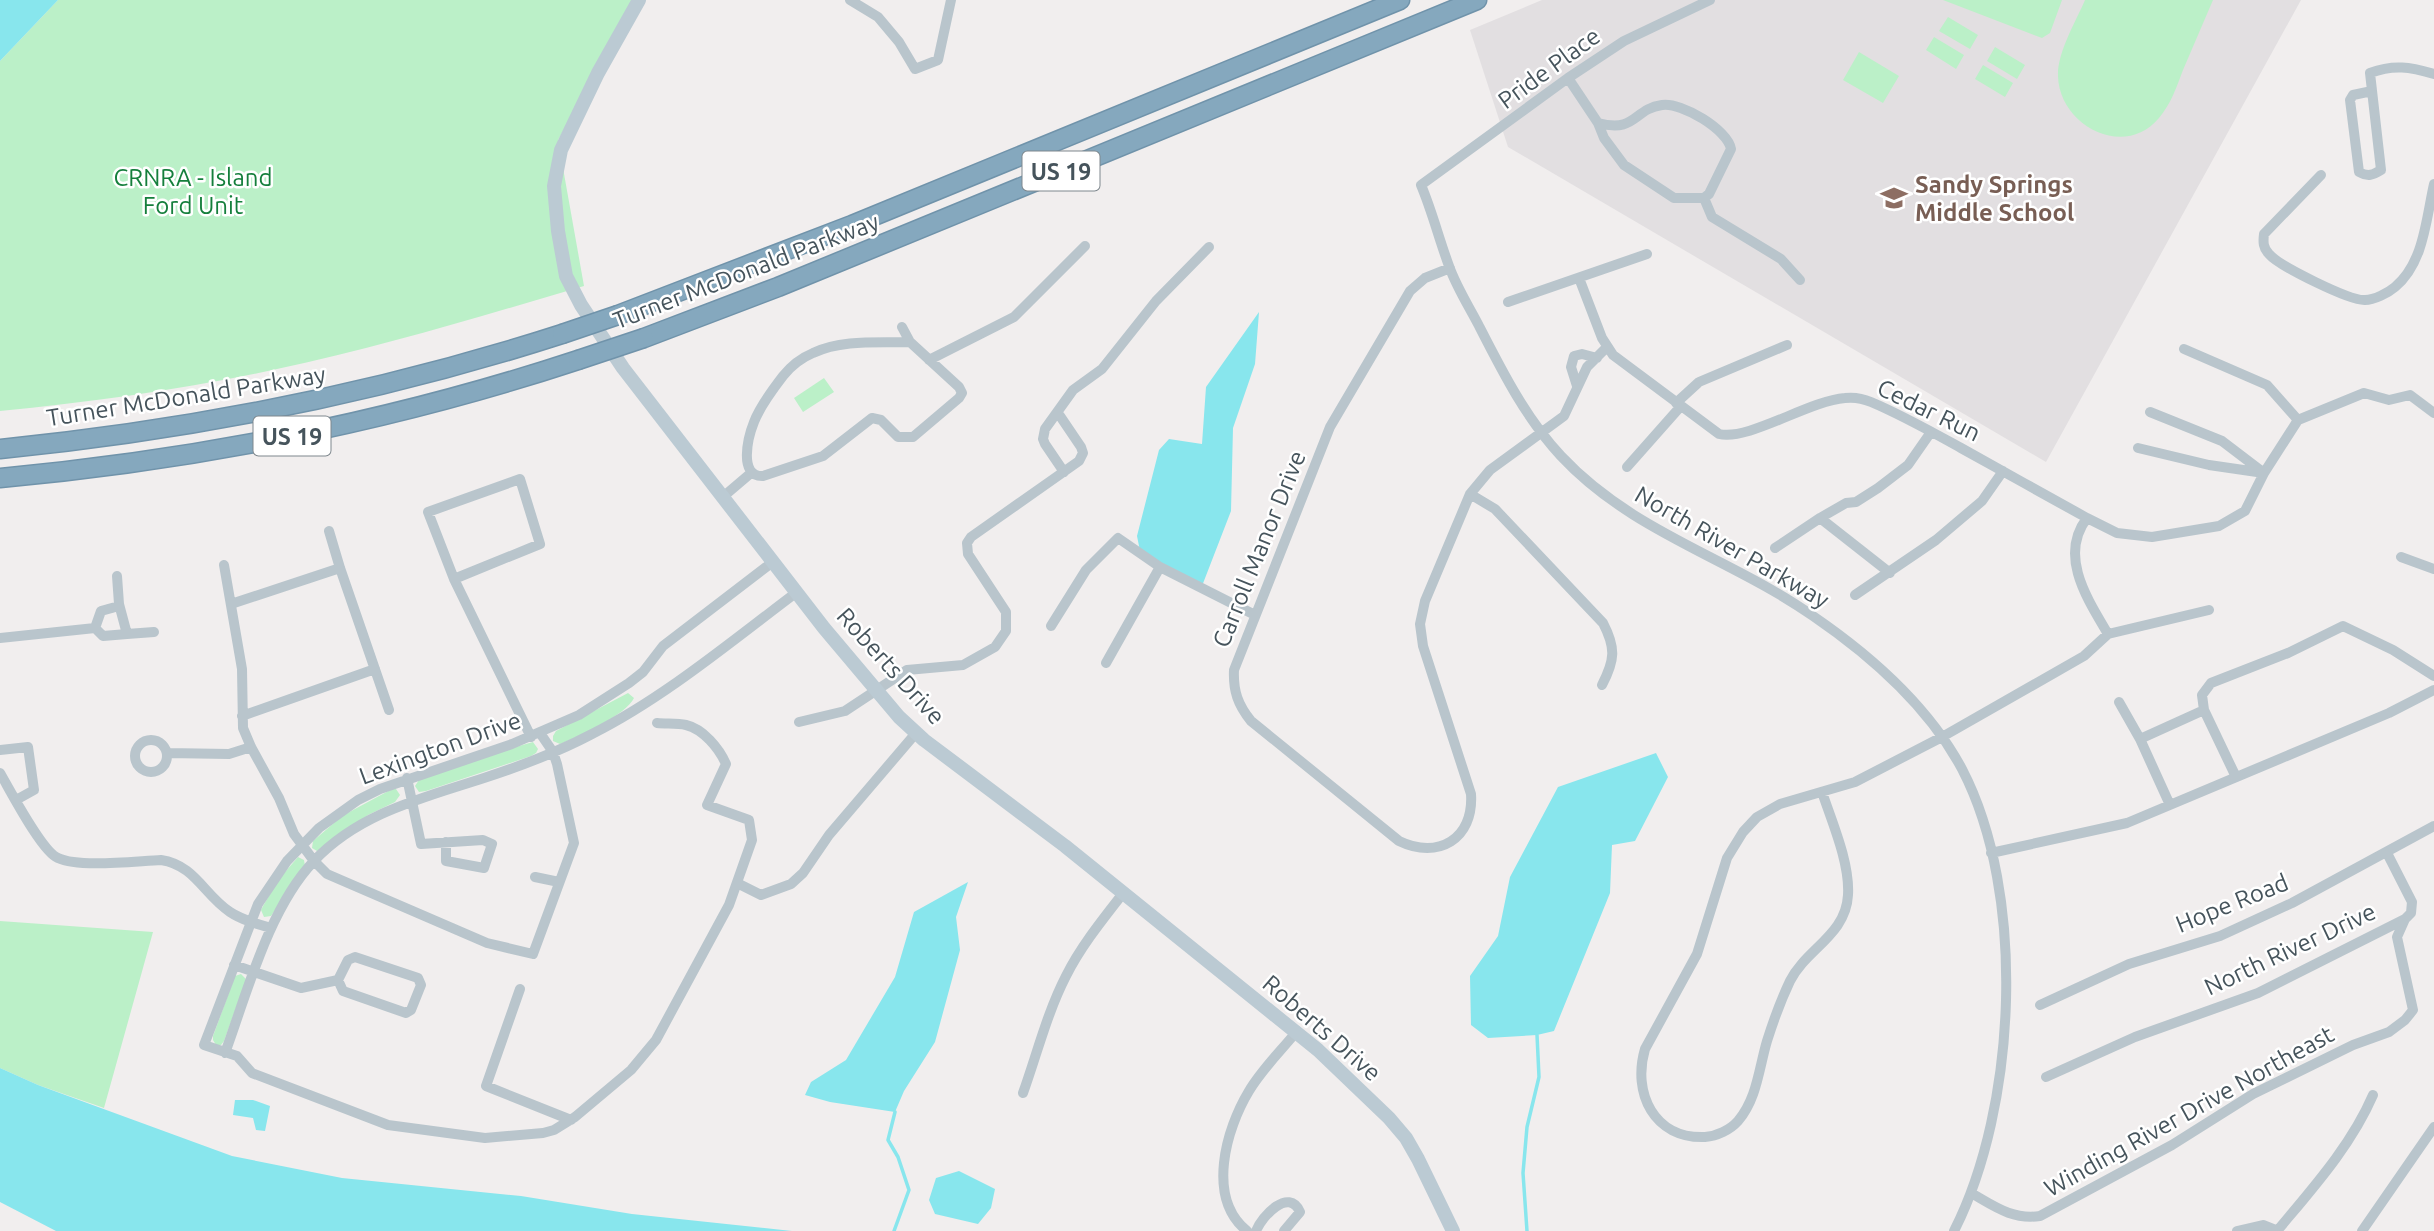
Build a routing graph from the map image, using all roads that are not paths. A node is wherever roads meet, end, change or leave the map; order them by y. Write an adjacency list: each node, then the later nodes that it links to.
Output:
1 (639, 0): 46 (street, Roberts Drive)
2 (850, 0): 3 (street)
3 (951, 0)
4 (1400, 0): 38 (highway, Turner McDonald Parkway / US 19, bridge)
5 (1477, 0): 44 (highway, Turner McDonald Parkway / US 19, bridge)
6 (1710, 0): 8 (street, Pride Place)
7 (2434, 74): 9 (street)
8 (1568, 78): 10 (street); 13 (street, Pride Place)
9 (2372, 90): 9 (street)
10 (1598, 123): 14 (street); 14 (street)
11 (2321, 175): 12 (street)
12 (2434, 184)
13 (1421, 186): 18 (street, North River Parkway)
14 (1704, 198): 20 (street)
15 (1085, 246): 28 (street)
16 (1209, 247): 32 (street)
17 (1647, 254): 19 (street)
18 (1450, 268): 36 (street, North River Parkway); 65 (street, Carroll Manor Drive)
19 (1580, 278): 21 (street); 25 (street, Cedar Run)
20 (1800, 280)
21 (1508, 302)
22 (902, 327): 23 (street)
23 (910, 342): 28 (street); 42 (street)
24 (1787, 345): 30 (street)
25 (1607, 347): 27 (street); 30 (street, Cedar Run)
26 (2184, 349): 34 (street)
27 (1597, 358): 29 (street); 29 (street)
28 (929, 360): 42 (street)
29 (1577, 386): 36 (street)
30 (1679, 405): 35 (street, Cedar Run); 39 (street)
31 (2150, 412): 43 (street)
32 (1058, 413): 41 (street); 41 (street)
33 (2434, 413): 34 (street)
34 (2298, 420): 43 (street, Cedar Run)
35 (1931, 432): 40 (street, Cedar Run); 48 (street)
36 (1542, 433): 45 (street, Carroll Manor Drive); 86 (street, North River Parkway)
37 (2138, 448): 43 (street)
38 (0, 449)
39 (1627, 467)
40 (2003, 471): 47 (street, Cedar Run); 57 (street)
41 (1064, 472): 77 (street)
42 (751, 473): 46 (street)
43 (2264, 473): 47 (street, Cedar Run)
44 (0, 478)
45 (1470, 494): 65 (street, Carroll Manor Drive); 75 (street)
46 (724, 496): 52 (street, Roberts Drive)
47 (2087, 517): 70 (street)
48 (1820, 518): 50 (street); 57 (street)
49 (329, 531): 55 (street)
50 (1775, 548)
51 (2401, 557): 56 (street)
52 (774, 561): 60 (street, Roberts Drive); 85 (street, Lexington Drive)
53 (224, 565): 62 (street)
54 (1160, 567): 65 (street); 66 (street); 72 (street)
55 (340, 568): 62 (street); 73 (street)
56 (2434, 569)
57 (1890, 573): 61 (street)
58 (117, 576): 63 (street)
59 (454, 579): 59 (street); 85 (street)
60 (797, 592): 77 (street, Roberts Drive); 90 (street, Lexington Drive)
61 (1855, 595)
62 (231, 604): 81 (street)
63 (119, 606): 67 (street); 69 (street)
64 (2209, 610): 70 (street)
65 (1255, 614)
66 (1051, 626)
67 (95, 628): 69 (street); 71 (street)
68 (154, 632): 69 (street)
69 (127, 634)
70 (2108, 634): 86 (street)
71 (0, 638)
72 (1106, 663)
73 (375, 669): 79 (street); 81 (street)
74 (2434, 676): 80 (street)
75 (1602, 685)
76 (2434, 690): 93 (street)
77 (876, 691): 82 (street); 84 (street, Roberts Drive)
78 (2119, 702): 87 (street)
79 (389, 710)
80 (2204, 710): 87 (street); 93 (street)
81 (242, 716): 88 (street)
82 (799, 722)
83 (657, 723): 107 (street)
84 (916, 733): 107 (street); 108 (street, Roberts Drive)
85 (535, 735): 90 (street); 94 (street, Lexington Drive)
86 (1942, 737): 95 (street); 102 (street, North River Parkway)
87 (2140, 739): 98 (street)
88 (251, 747): 91 (street); 101 (street)
89 (0, 750): 96 (street)
90 (552, 752): 97 (street, Lexington Drive); 106 (street)
91 (167, 753)
92 (0, 773): 96 (street)
93 (2236, 777): 98 (street)
94 (407, 778): 97 (street); 101 (street, Lexington Drive)
95 (1822, 792): 95 (street)
96 (16, 800): 110 (street)
97 (412, 800): 100 (street); 104 (street, Lexington Drive)
98 (2170, 805): 102 (street)
99 (2434, 826): 103 (street, Hope Road)
100 (446, 842): 100 (street)
101 (302, 844): 104 (street); 110 (street, Lexington Drive)
102 (1991, 853): 124 (street, North River Parkway)
103 (2387, 853): 109 (street, North River Drive); 116 (street, Hope Road)
104 (314, 861): 106 (street); 111 (street, Lexington Drive)
105 (535, 877): 106 (street)
106 (559, 882)
107 (737, 883): 122 (street)
108 (1124, 892): 117 (street, Roberts Drive); 120 (street)
109 (2405, 919): 119 (street, North River Drive); 124 (street, Winding River Drive Northeast)
110 (250, 922): 111 (street); 112 (street, Lexington Drive)
111 (271, 929): 113 (street, Lexington Drive)
112 (234, 965): 113 (street); 118 (street, Lexington Drive)
113 (254, 974): 114 (street); 118 (street, Lexington Drive)
114 (338, 980): 114 (street)
115 (520, 989): 122 (street)
116 (2040, 1005)
117 (1297, 1031): 125 (street); 128 (street, Roberts Drive)
118 (225, 1053): 122 (street)
119 (2046, 1077)
120 (1023, 1093)
121 (2373, 1095): 131 (street)
122 (570, 1120)
123 (2434, 1127): 132 (street)
124 (1970, 1193): 129 (street, North River Parkway)
125 (1247, 1231)
126 (1256, 1231): 127 (street)
127 (1284, 1231)
128 (1453, 1231)
129 (1954, 1231)
130 (2237, 1231): 131 (street)
131 (2278, 1231)
132 (2362, 1231)

